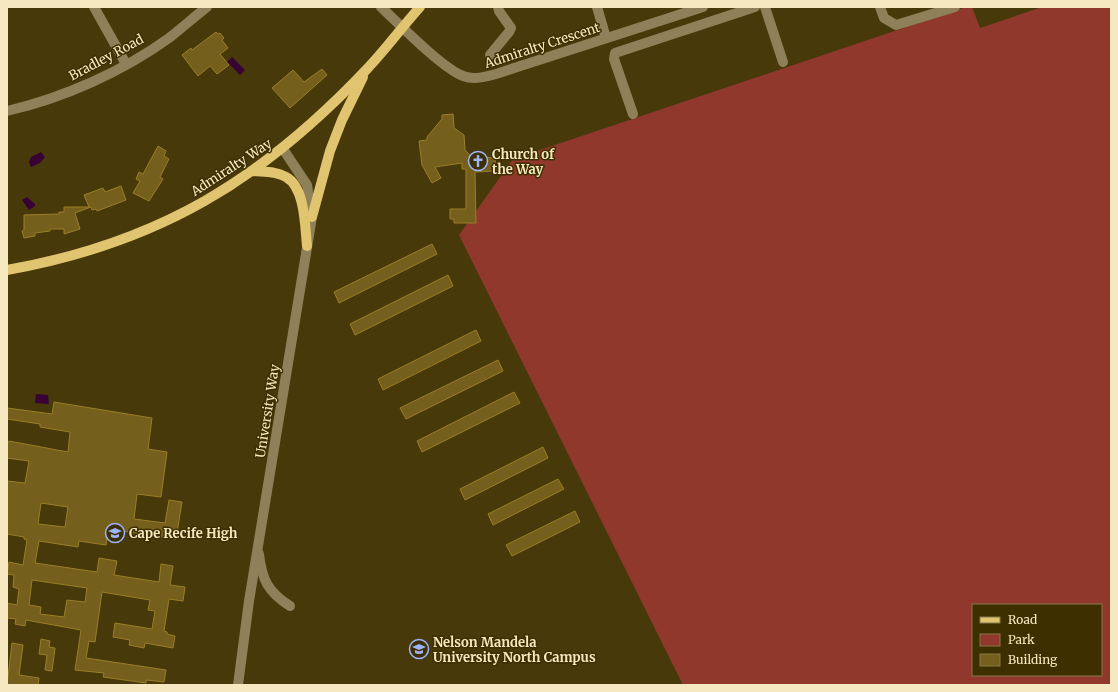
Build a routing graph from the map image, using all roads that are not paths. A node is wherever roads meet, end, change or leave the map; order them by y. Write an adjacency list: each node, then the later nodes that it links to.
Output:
1 (94, 7): 16 (street)
2 (207, 7): 16 (street, Bradley Road)
3 (381, 7): 12 (street, Admiralty Crescent)
4 (420, 7): 12 (main road, Admiralty Way)
5 (498, 7): 14 (street)
6 (597, 7): 13 (street)
7 (702, 7): 13 (street, Admiralty Crescent)
8 (755, 7): 19 (street)
9 (765, 7): 15 (street)
10 (880, 7): 11 (street)
11 (955, 7)
12 (403, 26): 13 (street, Admiralty Crescent); 17 (main road, Admiralty Way)
13 (606, 38)
14 (490, 55)
15 (783, 62)
16 (126, 64): 18 (street, Bradley Road)
17 (368, 69): 20 (main road, Admiralty Way); 22 (main road)
18 (7, 111)
19 (633, 114)
20 (283, 149): 21 (main road, Admiralty Way); 22 (street, University Way)
21 (253, 171): 23 (main road); 24 (main road, Admiralty Way)
22 (312, 217): 23 (street, University Way)
23 (307, 246): 25 (street, University Way)
24 (7, 270)
25 (258, 542): 26 (street); 27 (street, University Way)
26 (290, 606)
27 (238, 685)

